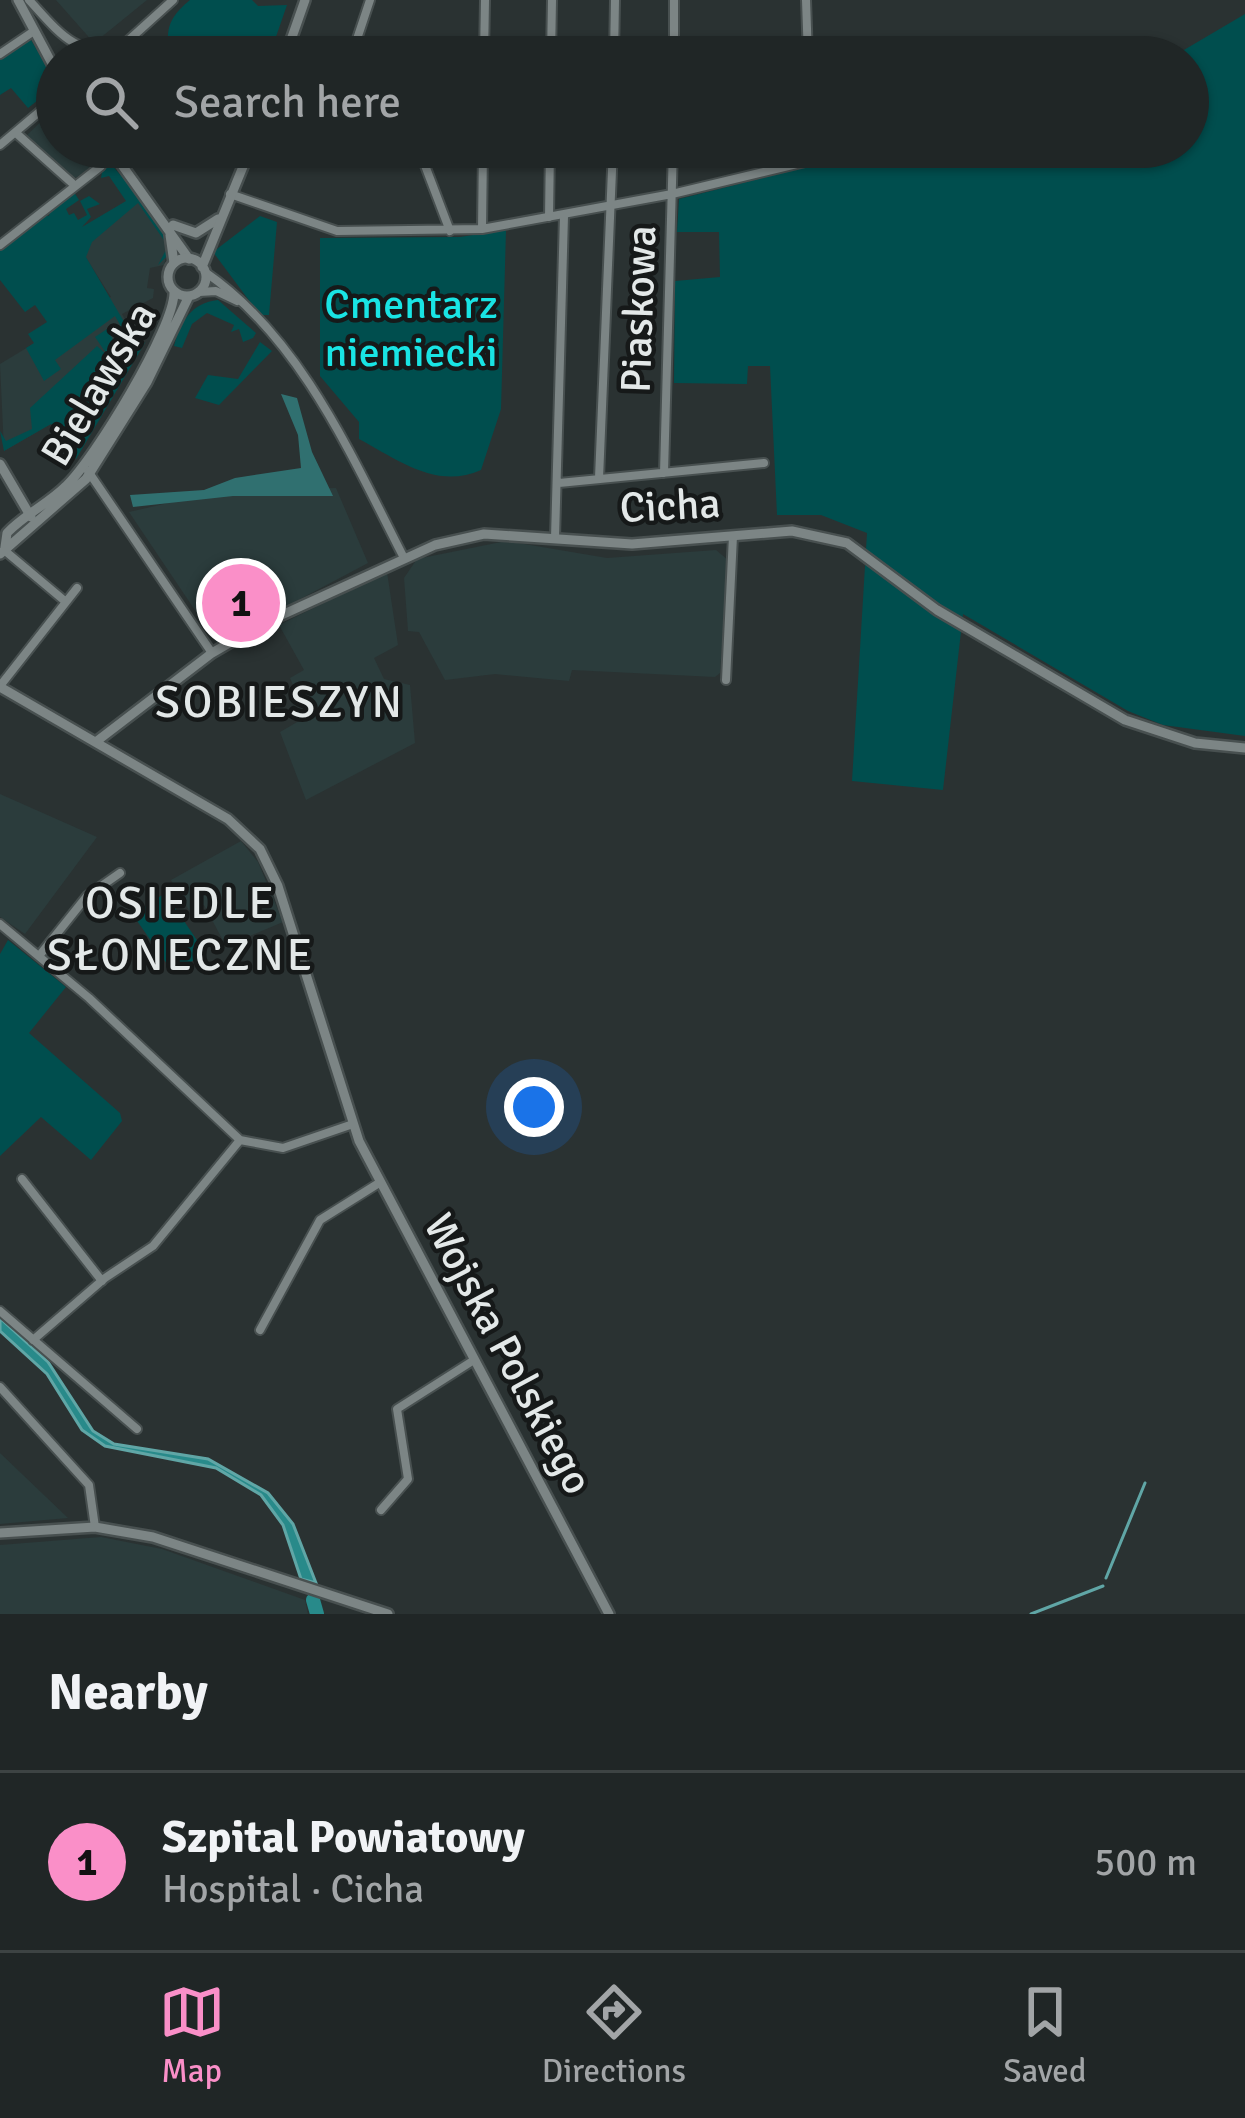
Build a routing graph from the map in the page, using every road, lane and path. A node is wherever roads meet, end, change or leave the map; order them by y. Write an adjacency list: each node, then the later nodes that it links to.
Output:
1 (18, 0): 11 (street)
2 (29, 0): 13 (street)
3 (173, 0): 14 (street)
4 (305, 0): 15 (street)
5 (370, 0): 16 (street)
6 (485, 0): 17 (street)
7 (552, 0): 18 (street)
8 (615, 0): 19 (street)
9 (674, 0): 20 (street)
10 (806, 0): 21 (street)
11 (34, 31): 12 (street); 22 (street)
12 (37, 36)
13 (66, 36)
14 (132, 36)
15 (292, 36)
16 (358, 36)
17 (484, 36)
18 (551, 36)
19 (614, 36)
20 (674, 36)
21 (807, 36)
22 (0, 54)
23 (36, 115): 24 (street)
24 (16, 133): 25 (street); 26 (street)
25 (0, 145)
26 (36, 151)
27 (55, 168): 37 (street)
28 (97, 168): 37 (street)
29 (125, 168): 42 (street)
30 (242, 168): 38 (street, Bielawska)
31 (426, 168): 46 (street)
32 (483, 168): 45 (street)
33 (550, 168): 43 (street)
34 (613, 168): 40 (street)
35 (673, 168): 39 (street, Piaskowa)
36 (778, 168): 39 (street)
37 (72, 183): 47 (street)
38 (230, 194): 44 (street, Bielawska); 46 (street)
39 (672, 194): 40 (street); 58 (street, Piaskowa)
40 (612, 206): 41 (street); 59 (street)
41 (564, 216): 43 (street); 60 (street)
42 (164, 218): 44 (street); 48 (street); 49 (street)
43 (549, 218): 45 (street)
44 (218, 219): 48 (street, Bielawska); 50 (street, Bielawska)
45 (482, 229): 46 (street)
46 (450, 231)
47 (0, 245)
48 (191, 259): 49 (street); 50 (street)
49 (174, 263): 51 (street)
50 (204, 270): 52 (street); 53 (street)
51 (174, 292): 52 (street); 54 (street, Bielawska)
52 (194, 294): 53 (street); 54 (street, Bielawska)
53 (245, 307): 65 (street)
54 (121, 414): 57 (street, Bielawska)
55 (764, 463): 58 (street)
56 (0, 464): 61 (street)
57 (86, 469): 61 (street, Bielawska); 68 (street)
58 (664, 473): 59 (street)
59 (599, 478): 60 (street)
60 (559, 483): 63 (street)
61 (32, 518): 64 (street, Bielawska)
62 (733, 536): 63 (street, Cicha); 69 (street); 72 (street, Cicha)
63 (555, 538): 65 (street, Cicha)
64 (3, 550): 67 (street)
65 (404, 558): 68 (street, Cicha)
66 (77, 588): 67 (street)
67 (65, 602): 70 (street)
68 (212, 653): 71 (street, Cicha)
69 (726, 680)
70 (0, 687): 71 (street, Wojska Polskiego)
71 (97, 741): 76 (street, Wojska Polskiego)
72 (1245, 748)
73 (120, 873): 75 (street)
74 (0, 924): 75 (street)
75 (39, 956): 77 (street)
76 (353, 1124): 77 (street); 79 (street, Wojska Polskiego)
77 (239, 1140): 80 (street)
78 (22, 1179): 80 (street)
79 (379, 1183): 82 (street); 84 (street, Wojska Polskiego)
80 (102, 1281): 83 (street)
81 (0, 1310): 83 (street)
82 (260, 1330)
83 (33, 1340): 86 (street)
84 (473, 1360): 87 (street); 91 (street, Wojska Polskiego)
85 (0, 1387): 88 (street)
86 (137, 1429)
87 (381, 1510)
88 (95, 1527): 89 (street); 90 (street)
89 (0, 1533)
90 (388, 1614)
91 (609, 1614)

